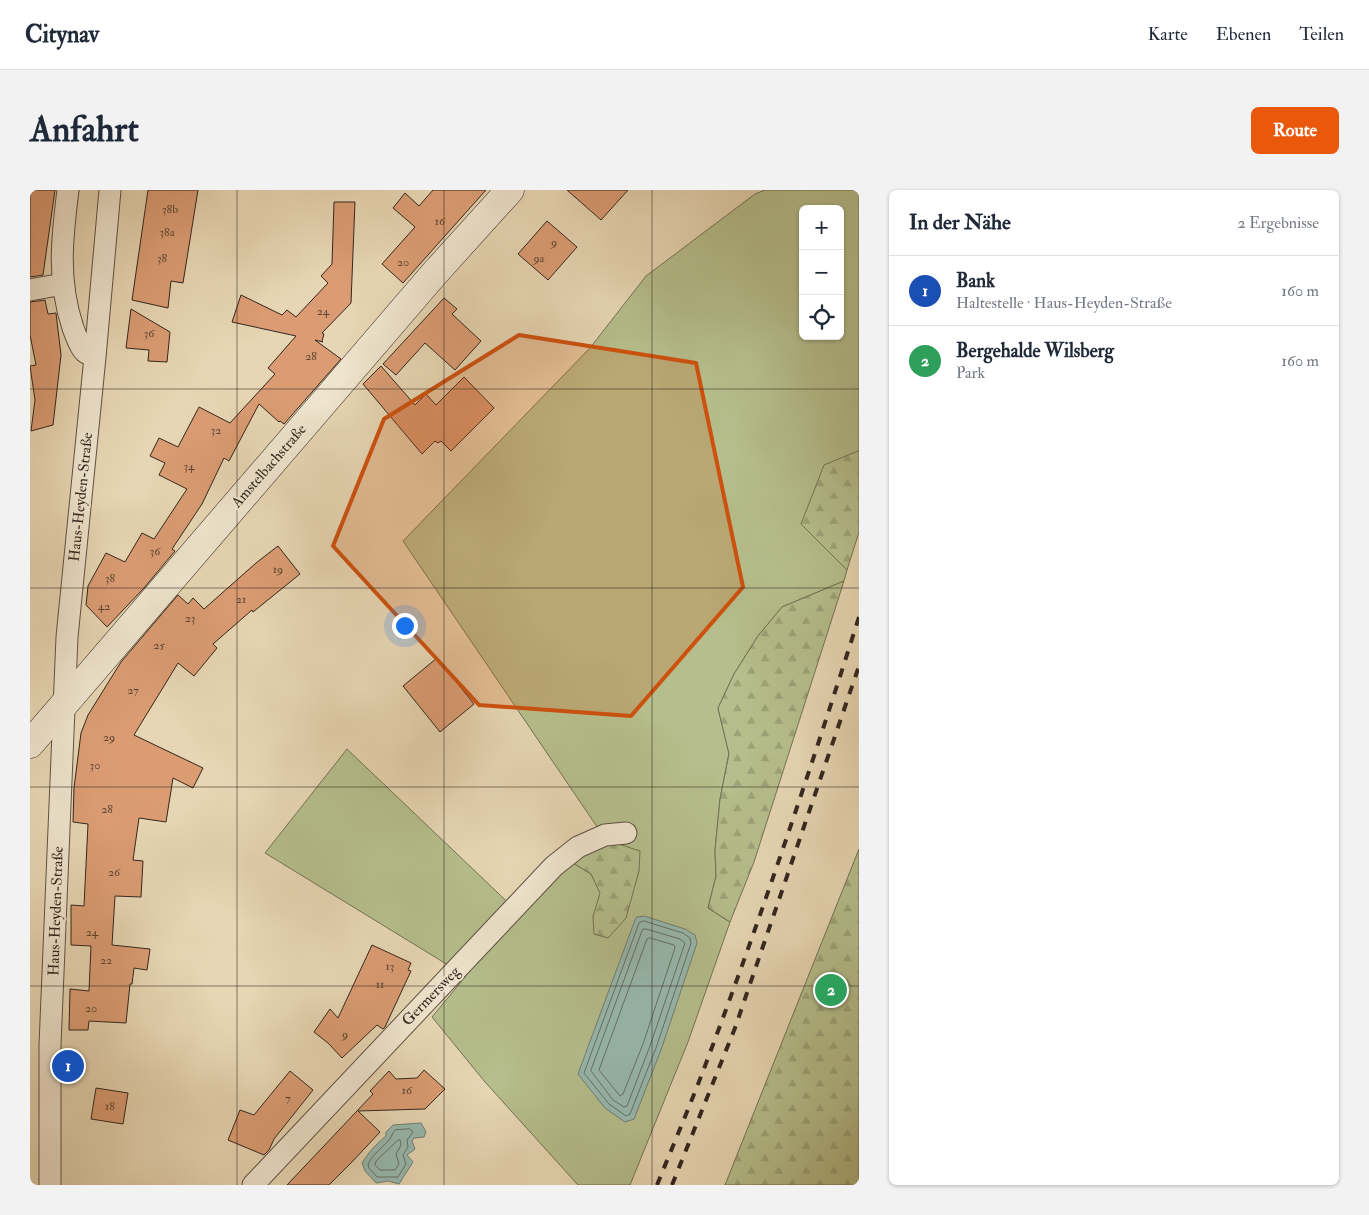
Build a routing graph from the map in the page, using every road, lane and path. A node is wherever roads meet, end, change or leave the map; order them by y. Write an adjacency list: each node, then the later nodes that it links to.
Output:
1 (68, 190): 4 (street)
2 (110, 190): 6 (street, Haus-Heyden-Straße)
3 (510, 190): 8 (street, Amstelbachstraße)
4 (63, 284): 5 (street); 6 (street)
5 (30, 290)
6 (95, 357): 7 (street, Haus-Heyden-Straße)
7 (67, 637): 8 (street); 9 (street, Haus-Heyden-Straße)
8 (106, 658): 9 (street, Amstelbachstraße)
9 (65, 706): 10 (street, Amstelbachstraße); 12 (street, Haus-Heyden-Straße)
10 (30, 744)
11 (626, 832): 13 (street, Germersweg)
12 (50, 1185)
13 (253, 1185)

